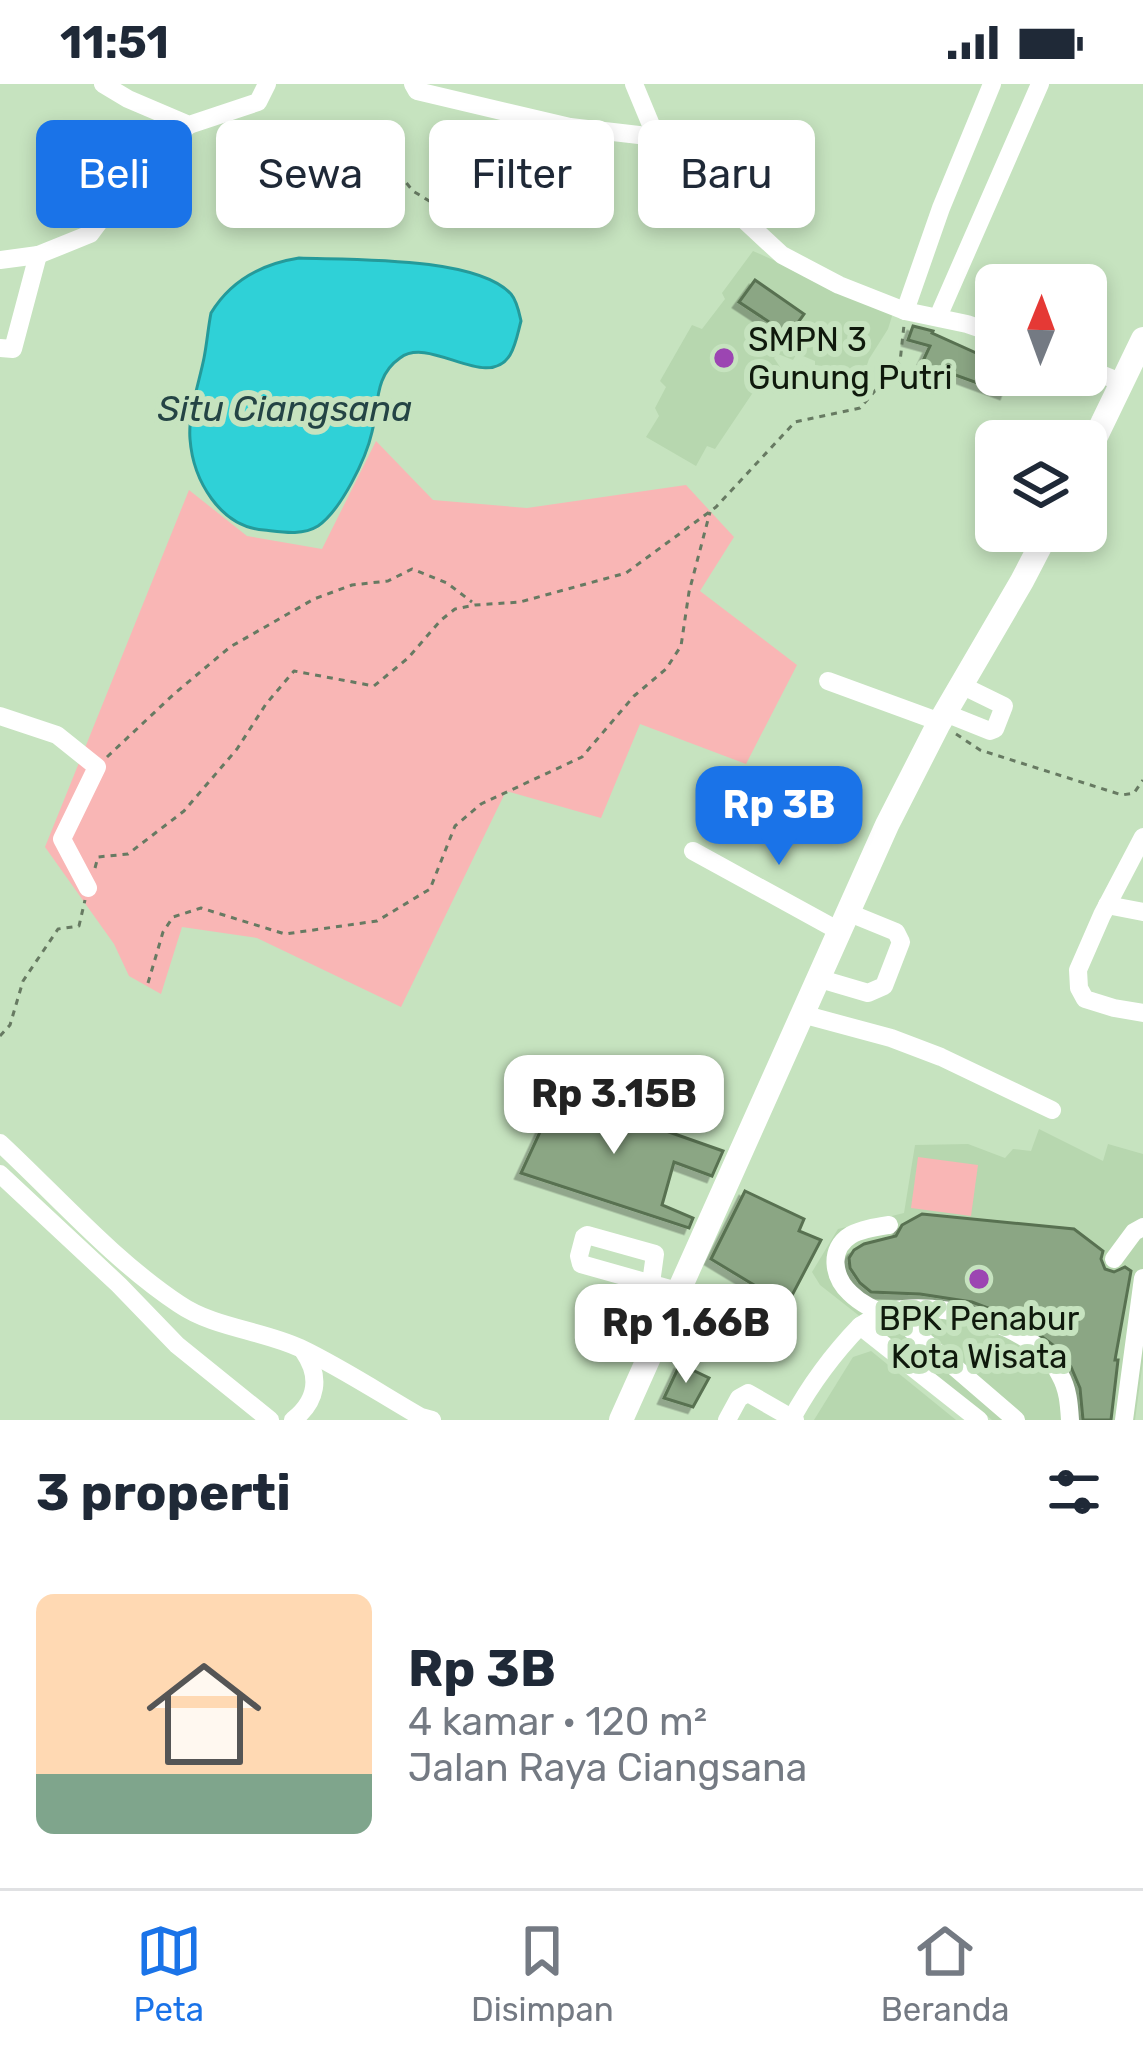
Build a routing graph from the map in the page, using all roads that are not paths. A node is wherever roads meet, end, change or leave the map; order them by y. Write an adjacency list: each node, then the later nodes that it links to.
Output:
1 (103, 84): 7 (street)
2 (267, 84): 10 (street)
3 (413, 84): 11 (street)
4 (1040, 84): 9 (street)
5 (633, 86): 8 (street)
6 (988, 92): 9 (street); 16 (street)
7 (177, 120)
8 (648, 120)
9 (1022, 120): 17 (street)
10 (192, 124)
11 (638, 135)
12 (94, 228): 14 (street)
13 (753, 228): 16 (street)
14 (38, 255): 15 (street); 20 (street)
15 (0, 260)
16 (905, 311): 17 (street)
17 (938, 317): 18 (street)
18 (975, 328)
19 (1143, 339): 22 (main road)
20 (0, 348)
21 (1107, 376): 22 (street)
22 (1124, 383): 23 (main road)
23 (1105, 420)
24 (1037, 552): 26 (main road)
25 (828, 681): 28 (street)
26 (961, 686): 28 (main road); 28 (street)
27 (0, 716): 32 (street)
28 (941, 720): 35 (main road)
29 (1143, 837): 31 (street)
30 (693, 851): 35 (street)
31 (1137, 861): 33 (street)
32 (88, 888)
33 (1107, 904): 34 (street); 37 (street)
34 (1143, 912)
35 (843, 921): 36 (main road); 36 (street)
36 (817, 977): 38 (main road)
37 (1143, 1012)
38 (802, 1014): 39 (street); 47 (main road)
39 (1052, 1109)
40 (0, 1143): 50 (street)
41 (0, 1174): 53 (street)
42 (889, 1225): 48 (street)
43 (1143, 1227): 44 (street)
44 (1143, 1255)
45 (1143, 1278): 62 (street)
46 (651, 1283): 47 (street)
47 (677, 1291): 57 (main road)
48 (879, 1314): 49 (street); 60 (street); 61 (street)
49 (860, 1326): 52 (street); 59 (street)
50 (321, 1366): 51 (street); 54 (street)
51 (355, 1379): 55 (street); 56 (street)
52 (785, 1417): 58 (street)
53 (270, 1420)
54 (292, 1420)
55 (411, 1420)
56 (432, 1420)
57 (621, 1420)
58 (727, 1420)
59 (979, 1420)
60 (1016, 1420)
61 (1070, 1420)
62 (1124, 1420)

